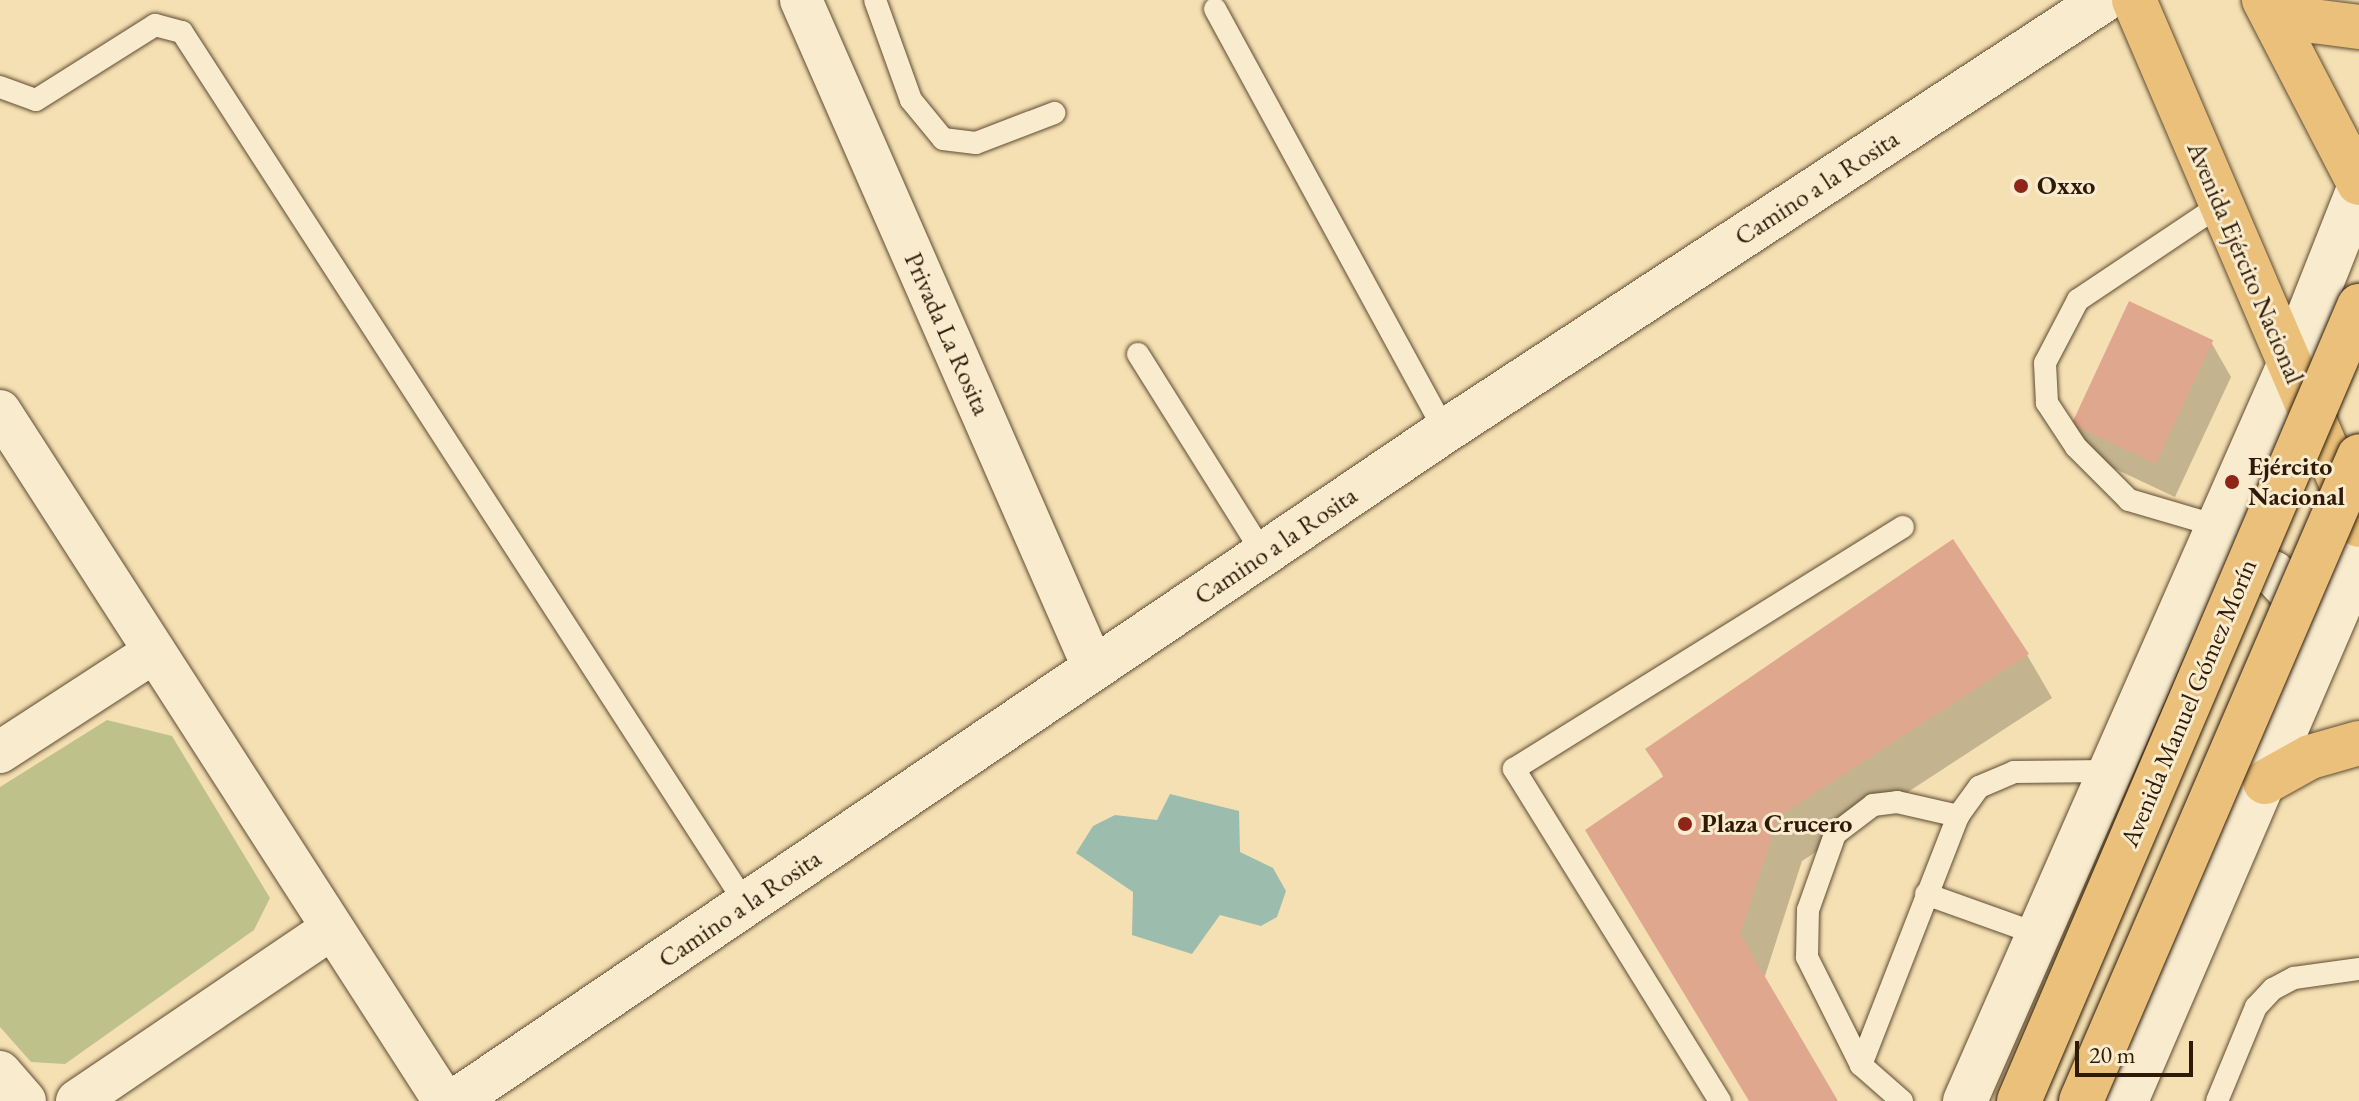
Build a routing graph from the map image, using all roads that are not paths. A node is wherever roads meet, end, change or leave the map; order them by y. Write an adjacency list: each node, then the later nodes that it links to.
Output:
1 (801, 0): 27 (street, Privada La Rosita)
2 (875, 0): 10 (lane)
3 (2104, 0): 17 (street, Camino a la Rosita)
4 (2134, 0): 12 (main road, Avenida Ejército Nacional)
5 (2264, 0): 11 (main road)
6 (2283, 0): 8 (main road)
7 (1215, 9): 17 (lane)
8 (2359, 27)
9 (0, 87): 34 (lane)
10 (1054, 113)
11 (2359, 186): 15 (street)
12 (2220, 205): 15 (main road, Avenida Ejército Nacional); 19 (lane)
13 (2359, 306): 47 (main road, Avenida Manuel Gómez Morín, bridge)
14 (1138, 354): 22 (lane)
15 (2289, 365): 19 (street); 20 (main road, Avenida Ejército Nacional)
16 (0, 411): 26 (street)
17 (1445, 431): 22 (street, Camino a la Rosita)
18 (2359, 456): 48 (main road, bridge)
19 (2214, 525): 24 (street)
20 (2359, 525)
21 (1903, 527): 44 (lane)
22 (1264, 555): 27 (street, Camino a la Rosita)
23 (2359, 560): 25 (street)
24 (2192, 575): 25 (street); 30 (street)
25 (2321, 651): 31 (street)
26 (154, 652): 29 (street); 35 (street)
27 (1094, 669): 34 (street, Camino a la Rosita)
28 (2359, 743): 31 (main road)
29 (0, 752)
30 (2107, 771): 32 (lane); 36 (street)
31 (2265, 782): 49 (street)
32 (1958, 816): 33 (lane); 38 (lane)
33 (1926, 894): 36 (lane); 38 (lane)
34 (746, 904): 43 (street, Camino a la Rosita)
35 (331, 929): 41 (street); 42 (street)
36 (2038, 934): 46 (street)
37 (2359, 969): 50 (lane)
38 (1861, 1065): 45 (lane)
39 (0, 1072): 40 (street)
40 (25, 1101)
41 (77, 1101)
42 (444, 1101)
43 (455, 1101)
44 (1720, 1101)
45 (1902, 1101)
46 (1965, 1101)
47 (2019, 1101)
48 (2081, 1101)
49 (2126, 1101)
50 (2217, 1101)

